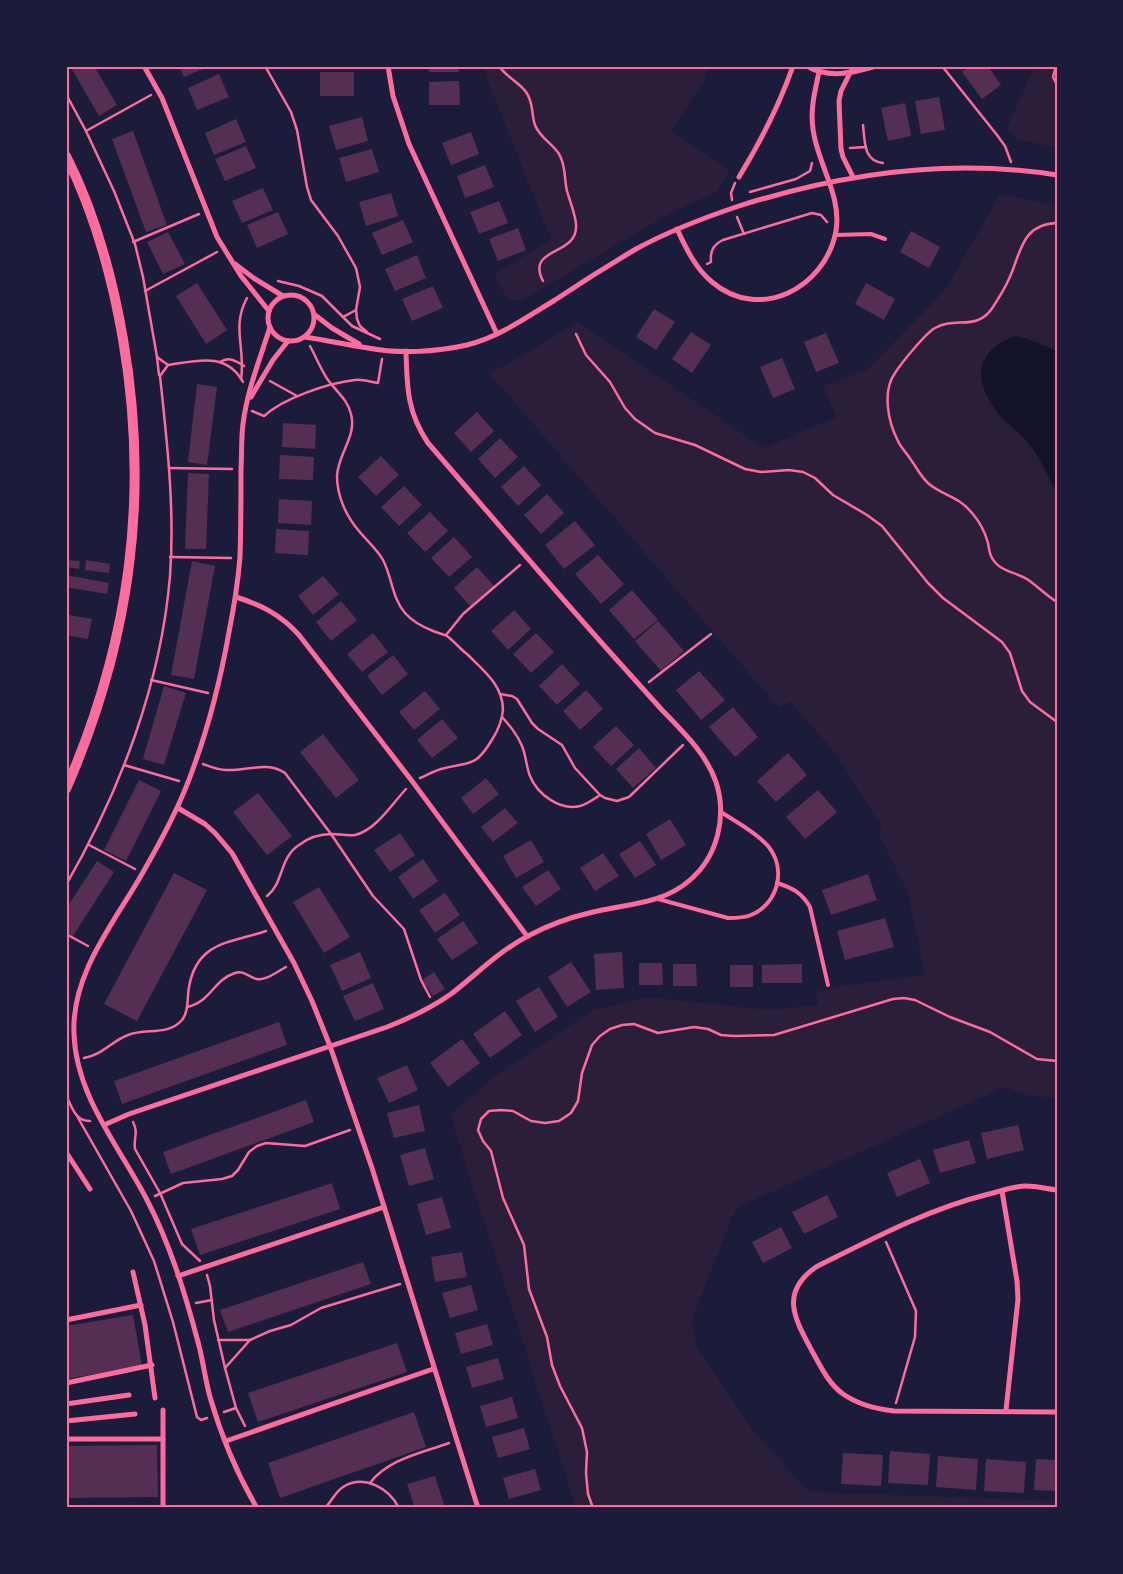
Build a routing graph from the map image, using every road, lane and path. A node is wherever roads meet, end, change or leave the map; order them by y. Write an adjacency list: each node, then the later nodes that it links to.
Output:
1 (144, 66): 13 (street)
2 (265, 66): 37 (path)
3 (388, 66): 42 (street)
4 (498, 66): 33 (path)
5 (792, 66): 19 (street)
6 (806, 66): 11 (street)
7 (876, 66): 10 (street)
8 (942, 66): 17 (path)
9 (1056, 66): 12 (path)
10 (851, 71): 11 (street); 20 (street)
11 (819, 72): 21 (street)
12 (1057, 85)
13 (158, 91): 15 (path); 22 (street)
14 (66, 94): 15 (path)
15 (86, 131): 28 (path)
16 (66, 156): 77 (main road)
17 (1011, 162)
18 (1057, 175): 20 (street)
19 (739, 177)
20 (853, 177): 21 (street)
21 (830, 183): 24 (street); 25 (street)
22 (206, 211): 28 (path); 29 (street)
23 (1057, 223): 63 (path)
24 (836, 225): 26 (street); 31 (path)
25 (677, 229): 31 (street); 42 (street)
26 (835, 235): 27 (lane); 31 (street)
27 (885, 240)
28 (133, 242): 35 (path)
29 (223, 248): 30 (street); 35 (path)
30 (231, 260): 34 (street); 36 (street)
31 (699, 268)
32 (275, 280): 40 (path)
33 (543, 280)
34 (251, 290): 38 (street); 53 (path)
35 (145, 291): 50 (path)
36 (283, 296): 38 (street); 39 (street)
37 (356, 310): 40 (path); 45 (path)
38 (269, 311): 41 (street)
39 (315, 315): 44 (street); 47 (street)
40 (343, 317): 45 (path)
41 (270, 327): 46 (street); 56 (street)
42 (497, 334): 49 (street)
43 (576, 334): 71 (path)
44 (305, 337): 46 (street); 47 (street); 54 (path)
45 (372, 337): 48 (path)
46 (288, 341): 56 (street)
47 (369, 349): 48 (street)
48 (383, 350): 49 (street); 54 (path)
49 (406, 351): 61 (street)
50 (157, 357): 51 (path); 52 (path)
51 (168, 365): 52 (path); 53 (path)
52 (160, 376): 57 (path)
53 (241, 379): 55 (path)
54 (333, 385): 56 (path); 65 (path)
55 (243, 388)
56 (246, 406): 58 (street)
57 (169, 468): 58 (path); 59 (path)
58 (241, 469): 60 (street)
59 (170, 556): 60 (path); 66 (path)
60 (240, 558): 62 (street)
61 (527, 559): 65 (path); 67 (street)
62 (236, 597): 68 (street); 75 (street)
63 (1057, 602)
64 (711, 634): 67 (path)
65 (446, 636): 69 (path)
66 (151, 680): 68 (path); 74 (path)
67 (642, 688): 72 (street)
68 (216, 694): 73 (street)
69 (500, 694): 70 (path); 78 (path)
70 (502, 716): 75 (path); 78 (path)
71 (1057, 722)
72 (689, 739): 78 (path); 80 (street)
73 (196, 762): 76 (street); 81 (path)
74 (124, 765): 76 (path); 82 (path)
75 (412, 782): 81 (path); 90 (street)
76 (188, 784): 79 (street)
77 (66, 789)
78 (600, 795)
79 (178, 808): 83 (street); 87 (street)
80 (721, 812): 84 (lane); 86 (street)
81 (331, 834): 87 (path); 94 (path)
82 (88, 845): 83 (path); 85 (path)
83 (143, 873): 91 (street)
84 (778, 883): 86 (lane); 93 (lane)
85 (66, 885)
86 (658, 899): 90 (street)
87 (260, 902): 88 (street)
88 (274, 928): 92 (street); 95 (path)
89 (66, 934): 91 (path)
90 (527, 936): 94 (street)
91 (96, 950): 97 (street)
92 (294, 963): 95 (path); 96 (street)
93 (828, 985)
94 (434, 1005): 96 (street)
95 (187, 1007): 97 (path)
96 (330, 1046): 102 (street); 103 (street)
97 (76, 1058): 101 (street)
98 (1057, 1061): 147 (path)
99 (66, 1095): 100 (path)
100 (77, 1116): 101 (path); 135 (path)
101 (99, 1118): 102 (street)
102 (104, 1125): 110 (street)
103 (358, 1127): 110 (path); 111 (street)
104 (66, 1152): 105 (street)
105 (72, 1160): 106 (street); 107 (street)
106 (66, 1165)
107 (90, 1189)
108 (1057, 1190): 109 (street)
109 (1002, 1191): 112 (street); 132 (street)
110 (147, 1200): 114 (street)
111 (384, 1207): 114 (street); 115 (street)
112 (882, 1234): 131 (path); 131 (street)
113 (132, 1272): 117 (street)
114 (178, 1276): 118 (street)
115 (408, 1281): 121 (path); 124 (street)
116 (212, 1300): 118 (path)
117 (141, 1305): 119 (street); 122 (street)
118 (187, 1305): 135 (street)
119 (66, 1320)
120 (218, 1340): 121 (path)
121 (250, 1340): 123 (path)
122 (152, 1365): 125 (street); 127 (street)
123 (225, 1368)
124 (433, 1368): 139 (street); 140 (street)
125 (66, 1383)
126 (128, 1395): 128 (street)
127 (155, 1398)
128 (66, 1404)
129 (236, 1408): 135 (path)
130 (163, 1410): 138 (street)
131 (894, 1410): 132 (street)
132 (1006, 1410): 133 (street)
133 (1057, 1412)
134 (135, 1414): 136 (street)
135 (216, 1415): 140 (street)
136 (66, 1421)
137 (66, 1439): 138 (street)
138 (163, 1439): 142 (street)
139 (457, 1440): 141 (path); 146 (street)
140 (226, 1442): 143 (street)
141 (370, 1483): 144 (path); 145 (path)
142 (163, 1508)
143 (257, 1508)
144 (326, 1508)
145 (399, 1508)
146 (478, 1508)
147 (593, 1508)

